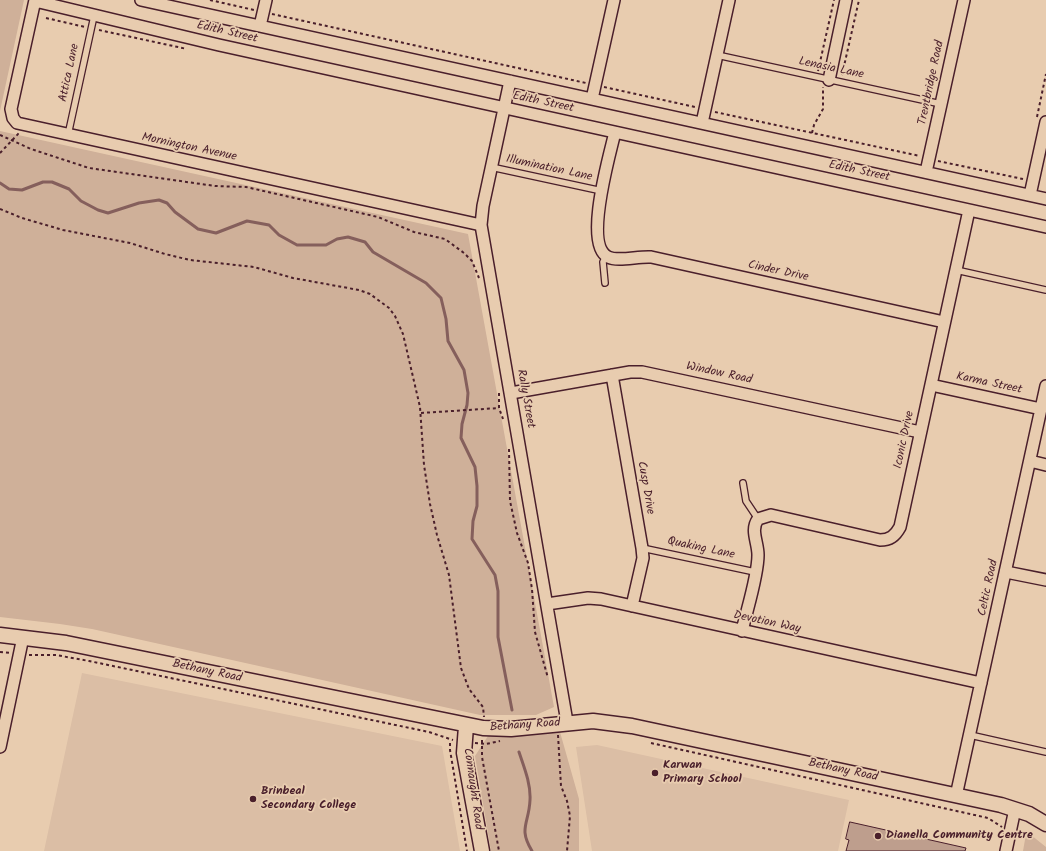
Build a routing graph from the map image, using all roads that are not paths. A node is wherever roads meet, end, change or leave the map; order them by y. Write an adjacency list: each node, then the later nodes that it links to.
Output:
1 (266, 0): 9 (street)
2 (614, 0): 13 (street)
3 (729, 0): 10 (street)
4 (846, 0): 11 (street)
5 (964, 0): 14 (street, Trentbridge Road)
6 (35, 1): 8 (street, Edith Street); 19 (street, Mornington Avenue)
7 (147, 1): 9 (street, Edith Street)
8 (94, 16): 15 (street, Edith Street); 19 (lane, Attica Lane)
9 (260, 26): 12 (street, Edith Street)
10 (717, 54): 11 (lane, Lenasia Lane); 17 (street)
11 (823, 78): 14 (lane, Lenasia Lane)
12 (510, 81): 13 (street, Edith Street); 15 (street, Rally Street)
13 (592, 99): 17 (street, Edith Street)
14 (941, 104): 21 (street, Trentbridge Road)
15 (504, 108): 18 (street, Edith Street); 20 (street, Rally Street)
16 (1046, 122): 23 (street)
17 (702, 123): 21 (street, Edith Street)
18 (615, 132): 22 (street); 25 (street, Edith Street)
19 (68, 135): 26 (street, Mornington Avenue)
20 (491, 167): 22 (lane, Illumination Lane); 26 (street, Rally Street)
21 (926, 172): 23 (street, Edith Street)
22 (602, 192): 28 (street)
23 (1030, 195): 24 (street, Edith Street)
24 (1046, 199)
25 (969, 210): 27 (street, Edith Street); 29 (street, Iconic Drive)
26 (481, 225): 36 (street, Rally Street)
27 (1046, 227)
28 (606, 256): 30 (lane); 32 (street, Cinder Drive)
29 (956, 270): 31 (lane); 32 (street, Iconic Drive)
30 (605, 283)
31 (1046, 290)
32 (944, 322): 34 (street, Iconic Drive)
33 (612, 375): 36 (street, Window Road); 38 (street, Window Road); 43 (street, Cusp Drive)
34 (931, 385): 37 (street, Karma Street); 38 (street, Iconic Drive)
35 (1046, 386): 37 (street, Celtic Road)
36 (511, 393): 47 (street, Rally Street)
37 (1041, 409): 39 (street, Celtic Road)
38 (920, 432): 42 (street, Iconic Drive)
39 (1030, 461): 40 (street); 45 (street, Celtic Road)
40 (1046, 465)
41 (743, 483): 42 (lane)
42 (758, 519): 44 (street)
43 (642, 548): 44 (lane, Quaking Lane); 48 (street, Cusp Drive)
44 (755, 572): 49 (street)
45 (1006, 572): 46 (street); 52 (street, Celtic Road)
46 (1046, 580)
47 (547, 604): 48 (street, Devotion Way); 53 (street, Rally Street)
48 (632, 606): 49 (street, Devotion Way)
49 (742, 631): 52 (street, Devotion Way)
50 (0, 636): 51 (street, Bethany Road)
51 (23, 637): 54 (street, Bethany Road); 56 (street)
52 (981, 682): 55 (street, Celtic Road)
53 (562, 723): 54 (street, Bethany Road); 58 (street, Bethany Road)
54 (466, 726): 61 (street, Connaught Road)
55 (970, 734): 57 (lane); 58 (street, Celtic Road)
56 (0, 747)
57 (1046, 752)
58 (956, 796): 59 (street, Bethany Road)
59 (1015, 809): 60 (street, Bethany Road); 62 (street)
60 (1046, 824)
61 (482, 851)
62 (1006, 851)

